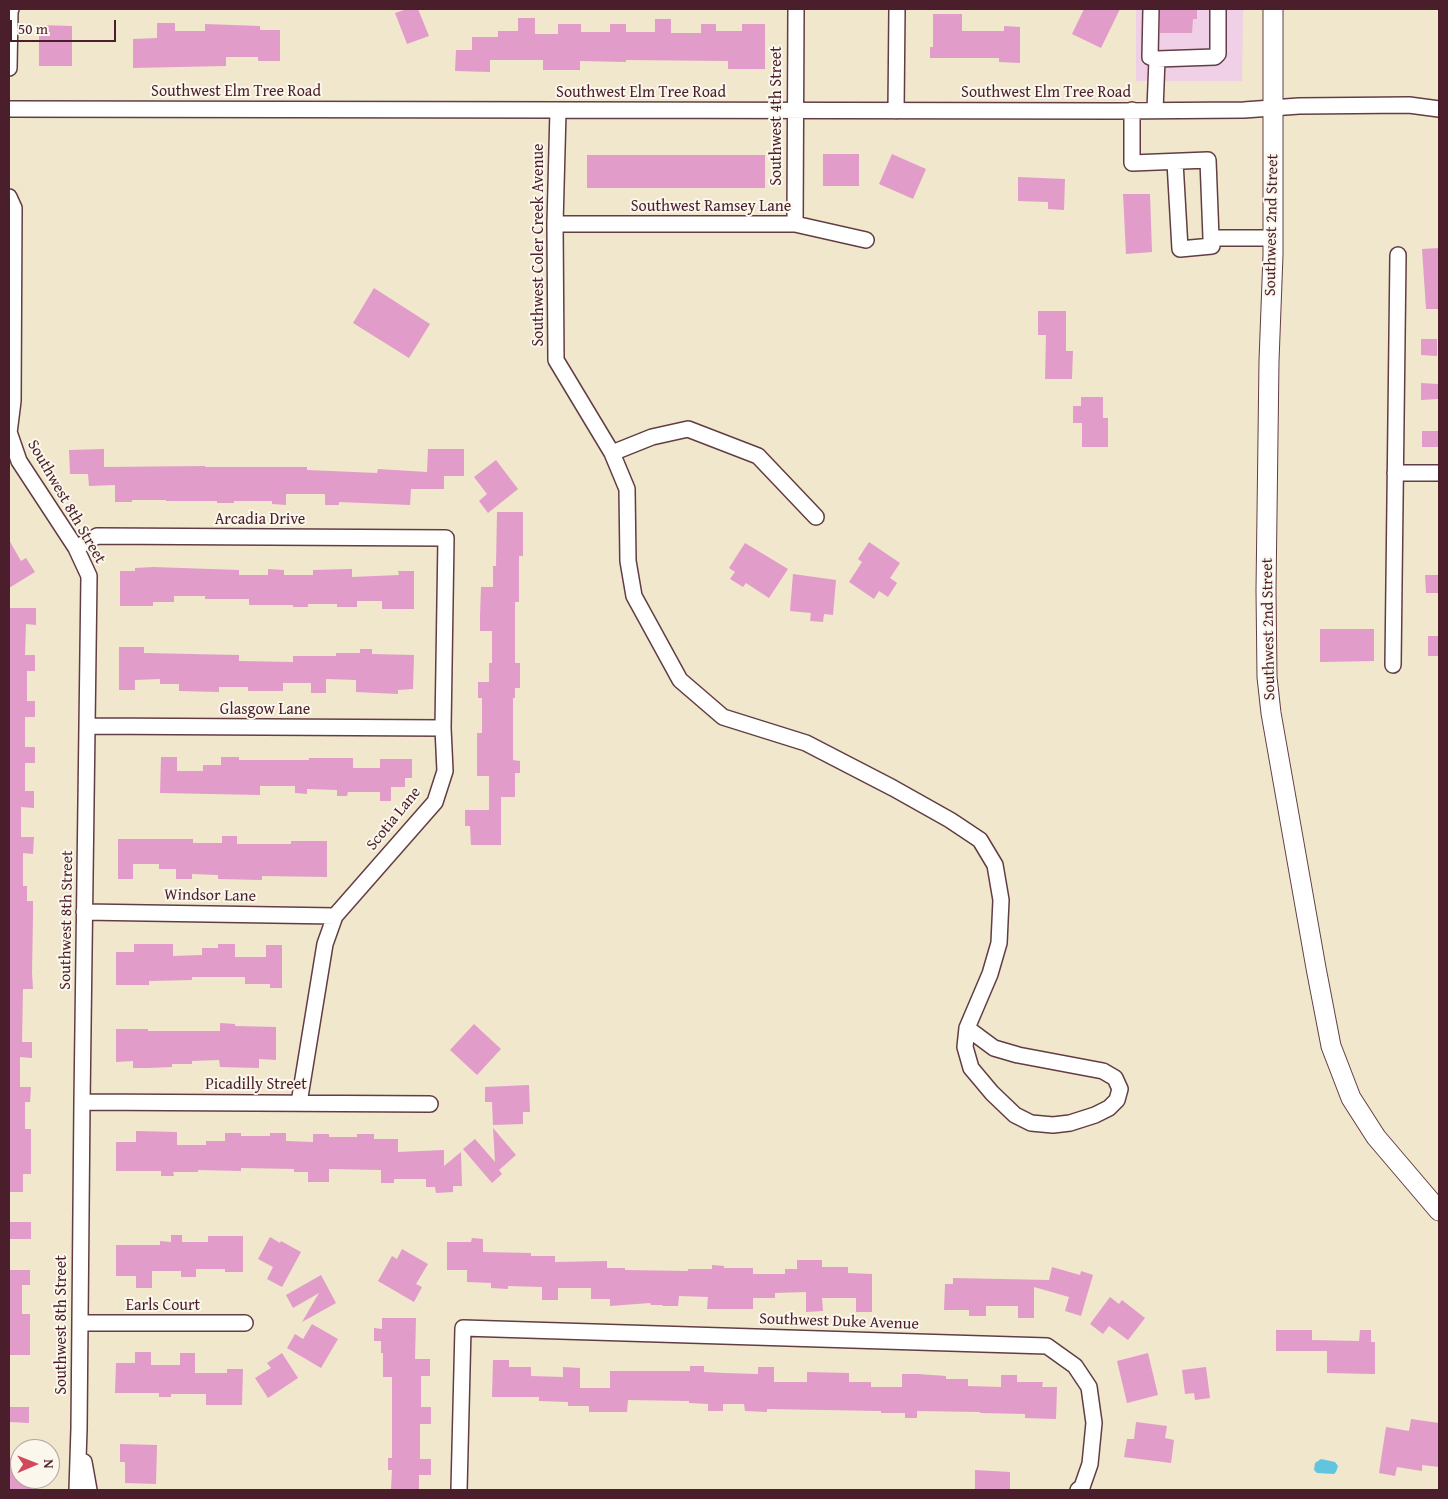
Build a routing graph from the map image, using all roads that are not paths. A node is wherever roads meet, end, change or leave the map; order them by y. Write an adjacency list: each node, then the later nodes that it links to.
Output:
1 (11, 9): 8 (street)
2 (796, 9): 15 (street, Southwest 4th Street)
3 (897, 9): 16 (street)
4 (1151, 9): 7 (street)
5 (1218, 9): 7 (street)
6 (1273, 9): 9 (main road, Southwest 2nd Street)
7 (1157, 59): 13 (street)
8 (9, 68)
9 (1273, 108): 11 (street, Southwest Elm Tree Road); 13 (street, Southwest Elm Tree Road); 22 (main road, Southwest 2nd Street)
10 (9, 109): 14 (street, Southwest Elm Tree Road)
11 (1439, 109)
12 (1132, 110): 13 (street, Southwest Elm Tree Road); 16 (street, Southwest Elm Tree Road); 17 (street)
13 (1155, 110)
14 (558, 111): 15 (street, Southwest Elm Tree Road); 19 (street, Southwest Coler Creek Avenue)
15 (794, 111): 16 (street, Southwest Elm Tree Road); 20 (street, Southwest 4th Street)
16 (896, 111)
17 (1175, 162): 21 (street); 21 (street)
18 (9, 197): 25 (street, Southwest 8th Street)
19 (555, 224): 20 (street, Southwest Ramsey Lane); 26 (street, Southwest Coler Creek Avenue)
20 (795, 224): 23 (street, Southwest Ramsey Lane)
21 (1212, 238): 22 (street)
22 (1273, 238): 41 (main road, Southwest 2nd Street)
23 (866, 240)
24 (1398, 255): 27 (street)
25 (9, 433): 31 (street, Southwest 8th Street)
26 (612, 454): 29 (street); 37 (street, Southwest Coler Creek Avenue)
27 (1395, 473): 28 (street); 32 (street)
28 (1439, 473)
29 (816, 517)
30 (446, 538): 31 (street, Arcadia Drive); 34 (street, Scotia Lane)
31 (76, 548): 33 (street, Southwest 8th Street)
32 (1393, 665)
33 (87, 726): 34 (street, Glasgow Lane); 35 (street, Southwest 8th Street)
34 (443, 728): 36 (street, Scotia Lane)
35 (84, 912): 36 (street, Windsor Lane); 38 (street, Southwest 8th Street)
36 (335, 916): 39 (street, Scotia Lane)
37 (967, 1028): 37 (street)
38 (82, 1102): 39 (street, Picadilly Street); 43 (street, Southwest 8th Street)
39 (299, 1103): 40 (street, Picadilly Street)
40 (430, 1104)
41 (1439, 1210)
42 (246, 1323): 43 (street, Earls Court)
43 (80, 1324): 44 (street, Southwest 8th Street)
44 (79, 1429): 45 (street, Southwest 8th Street); 46 (street, Southwest 8th Street)
45 (77, 1490)
46 (89, 1490)
47 (459, 1490): 48 (street, Southwest Duke Avenue)
48 (1078, 1490)

